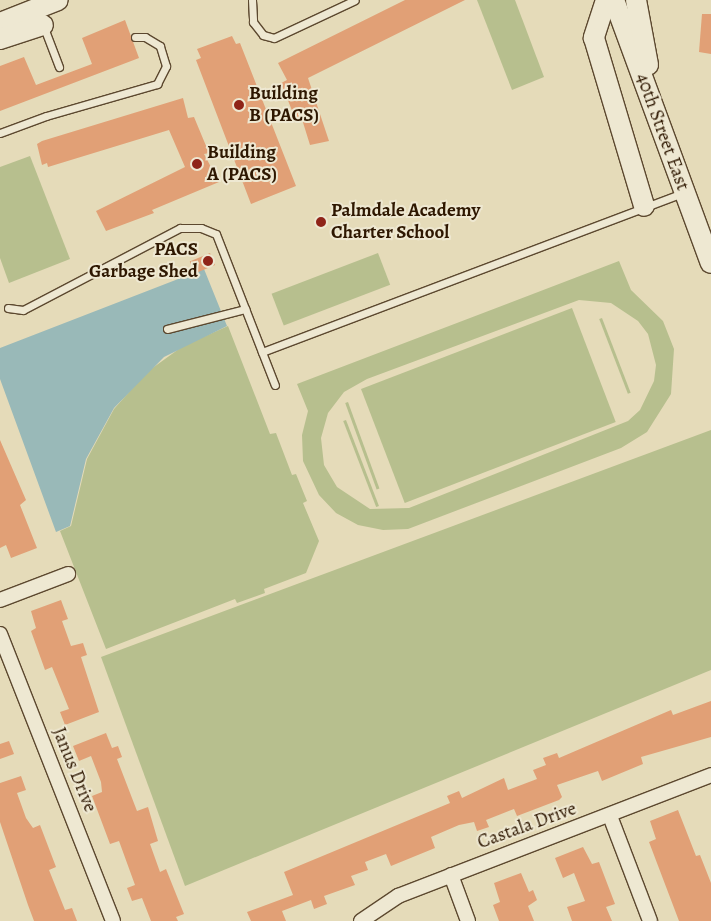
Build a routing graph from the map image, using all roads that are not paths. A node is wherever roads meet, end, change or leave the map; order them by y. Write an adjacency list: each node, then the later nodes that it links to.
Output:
1 (58, 0): 7 (main road)
2 (252, 0): 3 (lane)
3 (355, 0)
4 (606, 0): 15 (main road)
5 (614, 0): 12 (main road, 40th Street East)
6 (636, 0): 12 (main road)
7 (40, 11): 8 (main road); 10 (main road); 11 (lane)
8 (0, 23)
9 (135, 37): 13 (lane)
10 (0, 39)
11 (59, 67)
12 (656, 114): 14 (main road, 40th Street East)
13 (0, 134)
14 (685, 192): 15 (lane); 16 (main road, 40th Street East)
15 (644, 206): 20 (lane)
16 (711, 263)
17 (8, 308): 18 (lane)
18 (245, 309): 19 (lane); 20 (lane)
19 (167, 329)
20 (262, 352): 21 (lane)
21 (275, 385)
22 (68, 574): 23 (street)
23 (0, 600)
24 (0, 634): 28 (street, Janus Drive)
25 (711, 775): 26 (street, Castala Drive)
26 (610, 816): 27 (street, Castala Drive); 31 (street)
27 (451, 875): 29 (street, Castala Drive); 30 (street)
28 (114, 921)
29 (361, 921)
30 (468, 921)
31 (650, 921)

